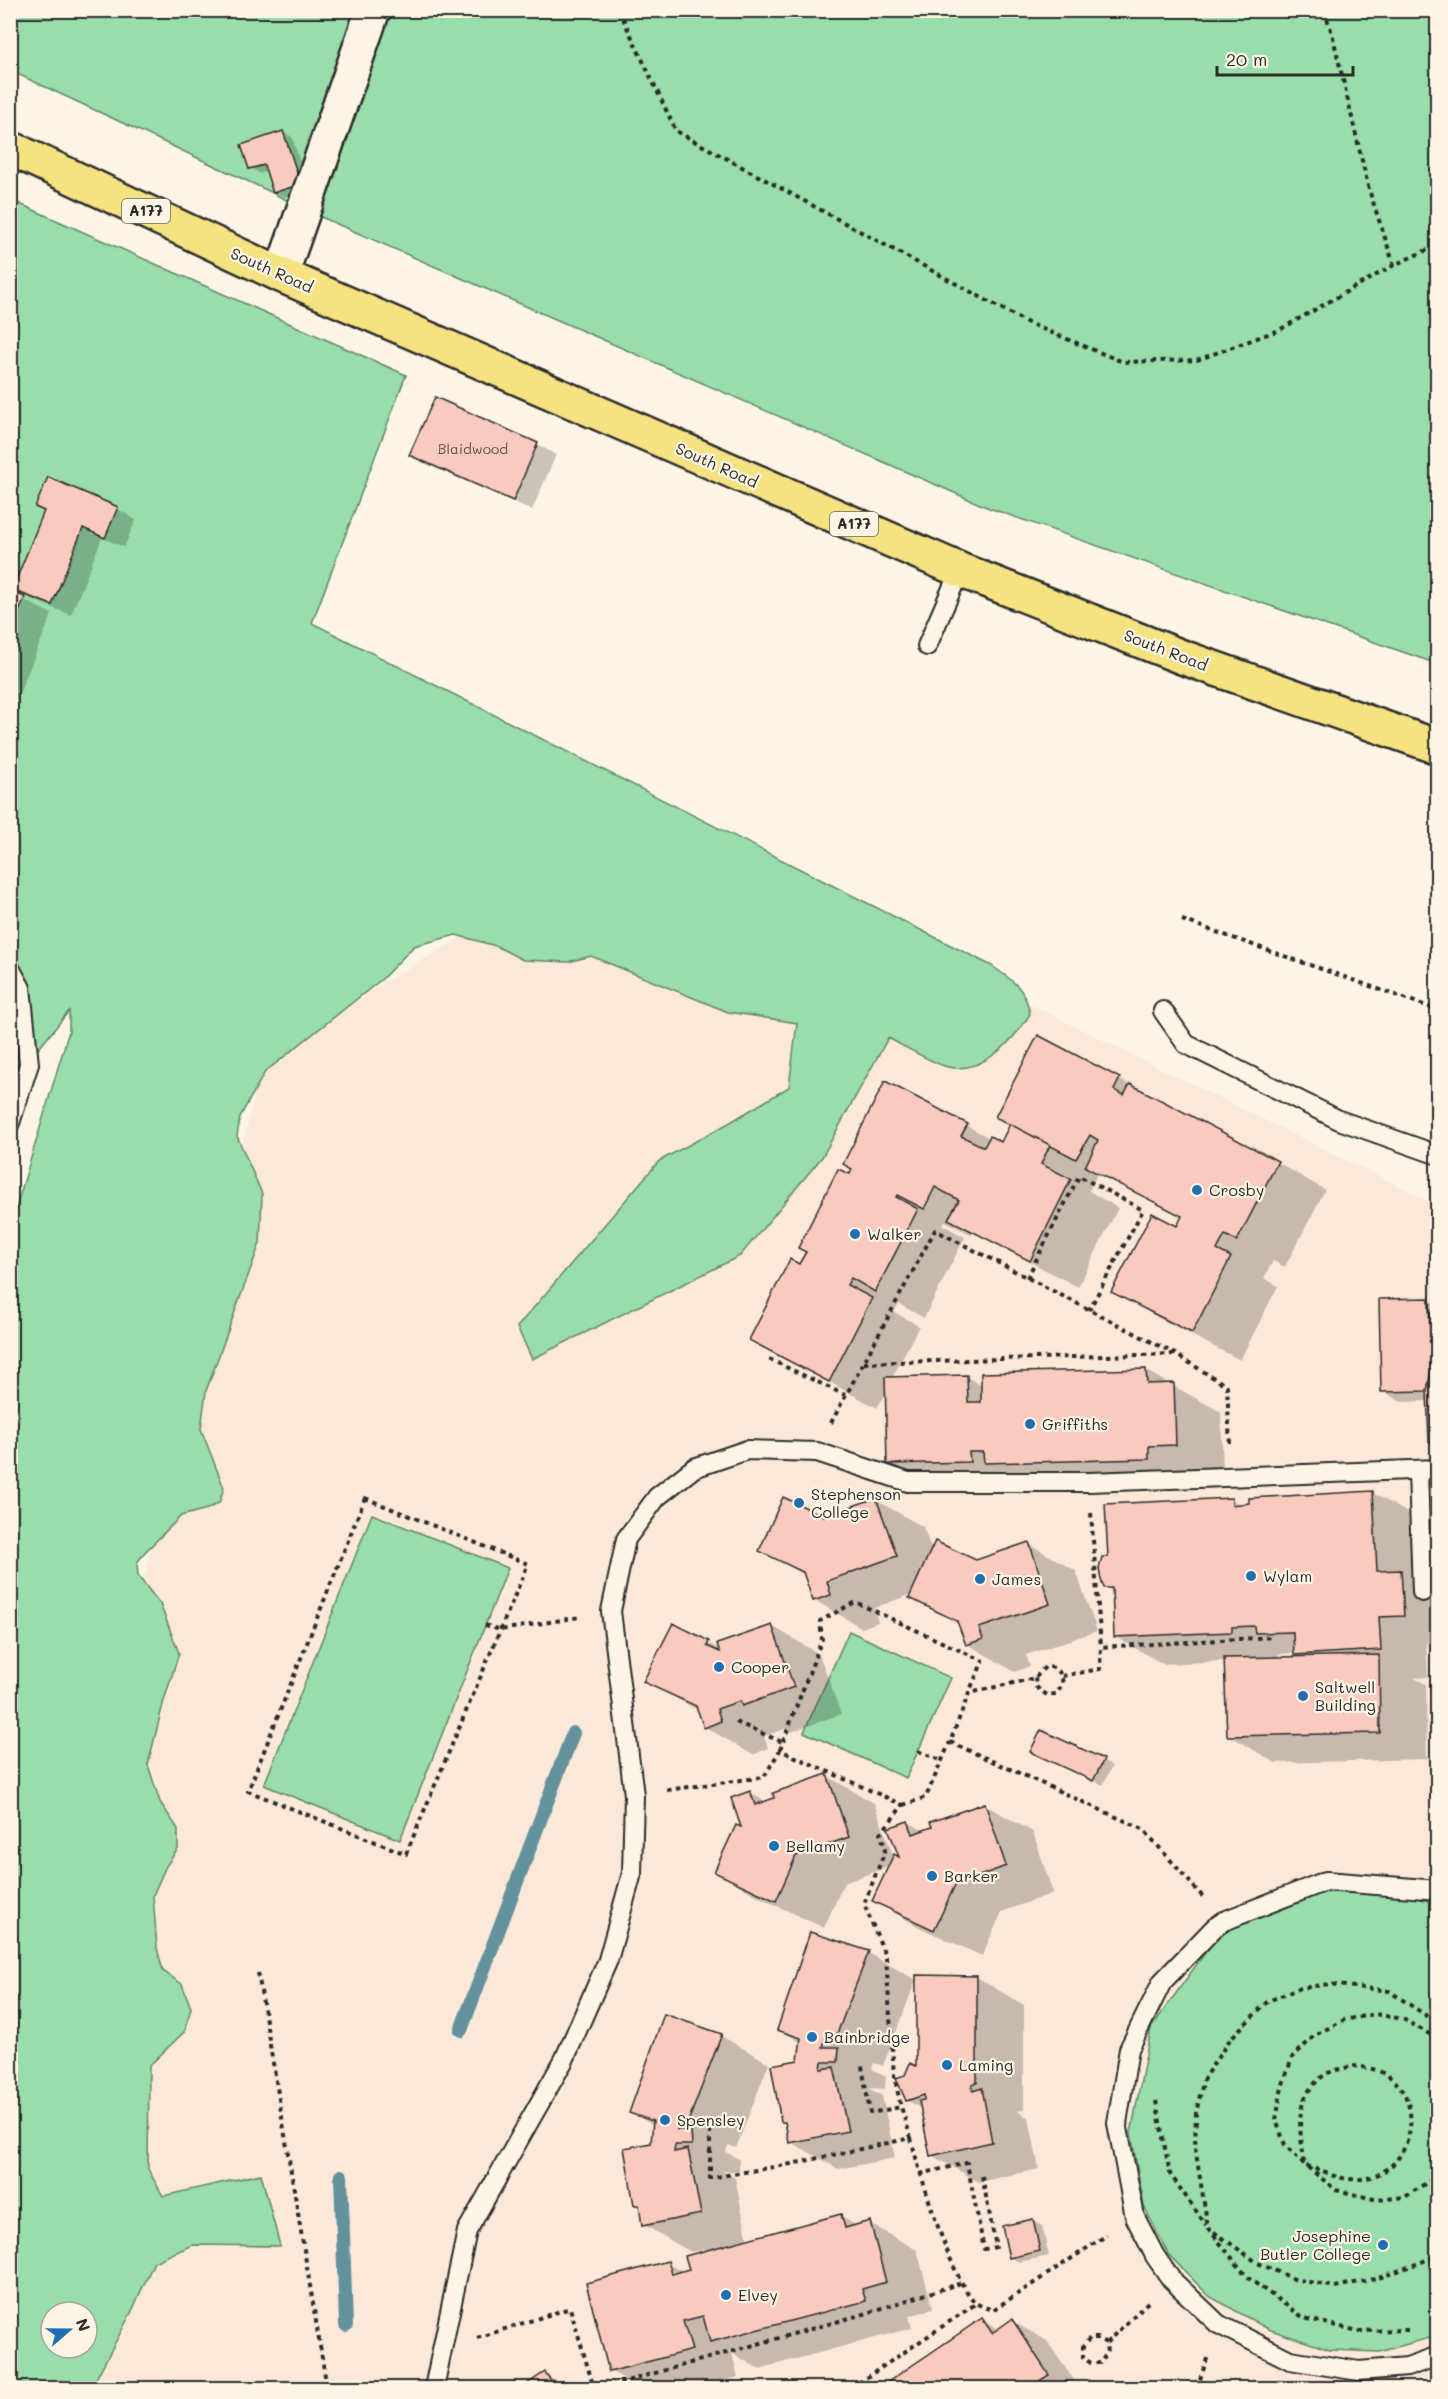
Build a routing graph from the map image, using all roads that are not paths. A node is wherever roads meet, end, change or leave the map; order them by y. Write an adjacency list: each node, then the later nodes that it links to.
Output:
1 (373, 10): 3 (street)
2 (10, 148): 3 (main road, South Road / A177)
3 (281, 275): 4 (main road, South Road / A177)
4 (960, 570): 5 (lane); 6 (main road, South Road / A177)
5 (927, 646)
6 (1437, 747)
7 (10, 968): 9 (lane)
8 (1163, 1011): 10 (lane)
9 (10, 1123)
10 (1437, 1155)
11 (1437, 1469): 12 (lane)
12 (1418, 1470): 13 (lane); 16 (lane)
13 (1422, 1592)
14 (1436, 1885): 15 (lane)
15 (1437, 2356)
16 (434, 2388)

